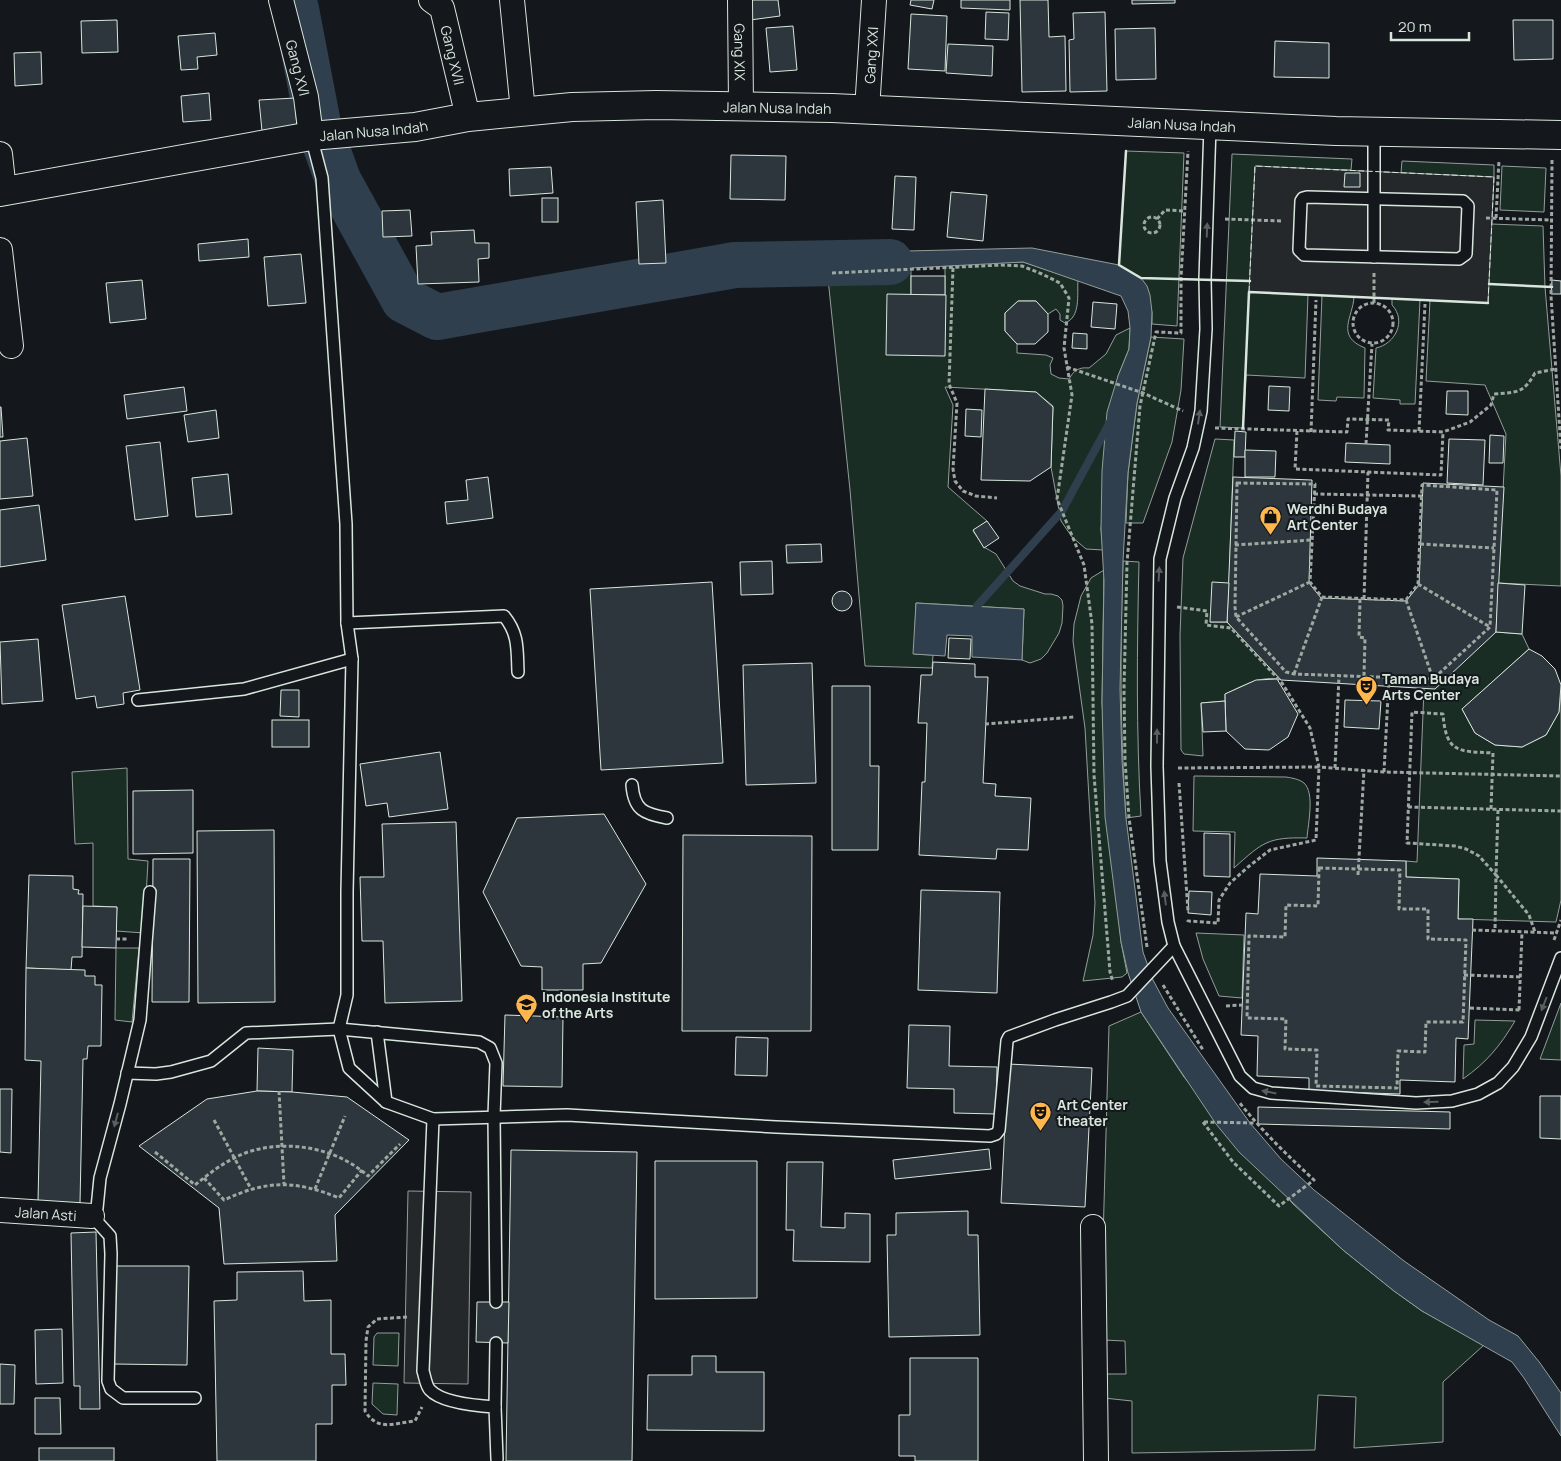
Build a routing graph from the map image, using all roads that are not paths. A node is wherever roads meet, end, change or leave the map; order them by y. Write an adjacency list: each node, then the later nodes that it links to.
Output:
1 (281, 0): 12 (street, Gang XVI)
2 (431, 0): 9 (street, Gang XVII)
3 (512, 0): 8 (street)
4 (740, 0): 6 (street, Gang XIX)
5 (874, 0): 7 (street, Gang XXI)
6 (741, 106): 7 (street, Jalan Nusa Indah); 8 (street, Jalan Nusa Indah)
7 (867, 110): 10 (street, Jalan Nusa Indah)
8 (523, 111): 9 (street, Jalan Nusa Indah)
9 (468, 117): 12 (street, Jalan Nusa Indah)
10 (1210, 126): 11 (street, Jalan Nusa Indah); 27 (lane, one-way to 10)
11 (1374, 132): 13 (street, Jalan Nusa Indah); 16 (lane)
12 (322, 135): 15 (street, Jalan Nusa Indah); 20 (lane)
13 (1557, 135)
14 (0, 154): 15 (street)
15 (2, 192)
16 (1374, 199): 18 (lane); 18 (lane); 18 (lane)
17 (0, 250): 19 (street)
18 (1374, 257)
19 (11, 346)
20 (347, 623): 21 (lane); 22 (lane)
21 (352, 659): 23 (lane); 29 (lane)
22 (518, 672)
23 (138, 700)
24 (632, 785): 25 (lane)
25 (667, 818)
26 (150, 892): 31 (lane)
27 (1174, 946): 28 (lane, one-way to 27); 33 (lane)
28 (1561, 958)
29 (339, 1029): 30 (lane); 31 (lane); 32 (lane)
30 (377, 1032): 32 (lane); 33 (lane)
31 (127, 1073): 36 (lane, one-way to 36)
32 (386, 1102): 34 (lane)
33 (494, 1116): 34 (lane); 38 (lane)
34 (433, 1119): 41 (lane)
35 (0, 1210): 36 (street, Jalan Asti)
36 (92, 1216): 40 (lane)
37 (1093, 1227): 43 (street)
38 (496, 1302)
39 (496, 1342): 41 (lane)
40 (195, 1398)
41 (496, 1407): 42 (lane)
42 (497, 1459)
43 (1096, 1461)

